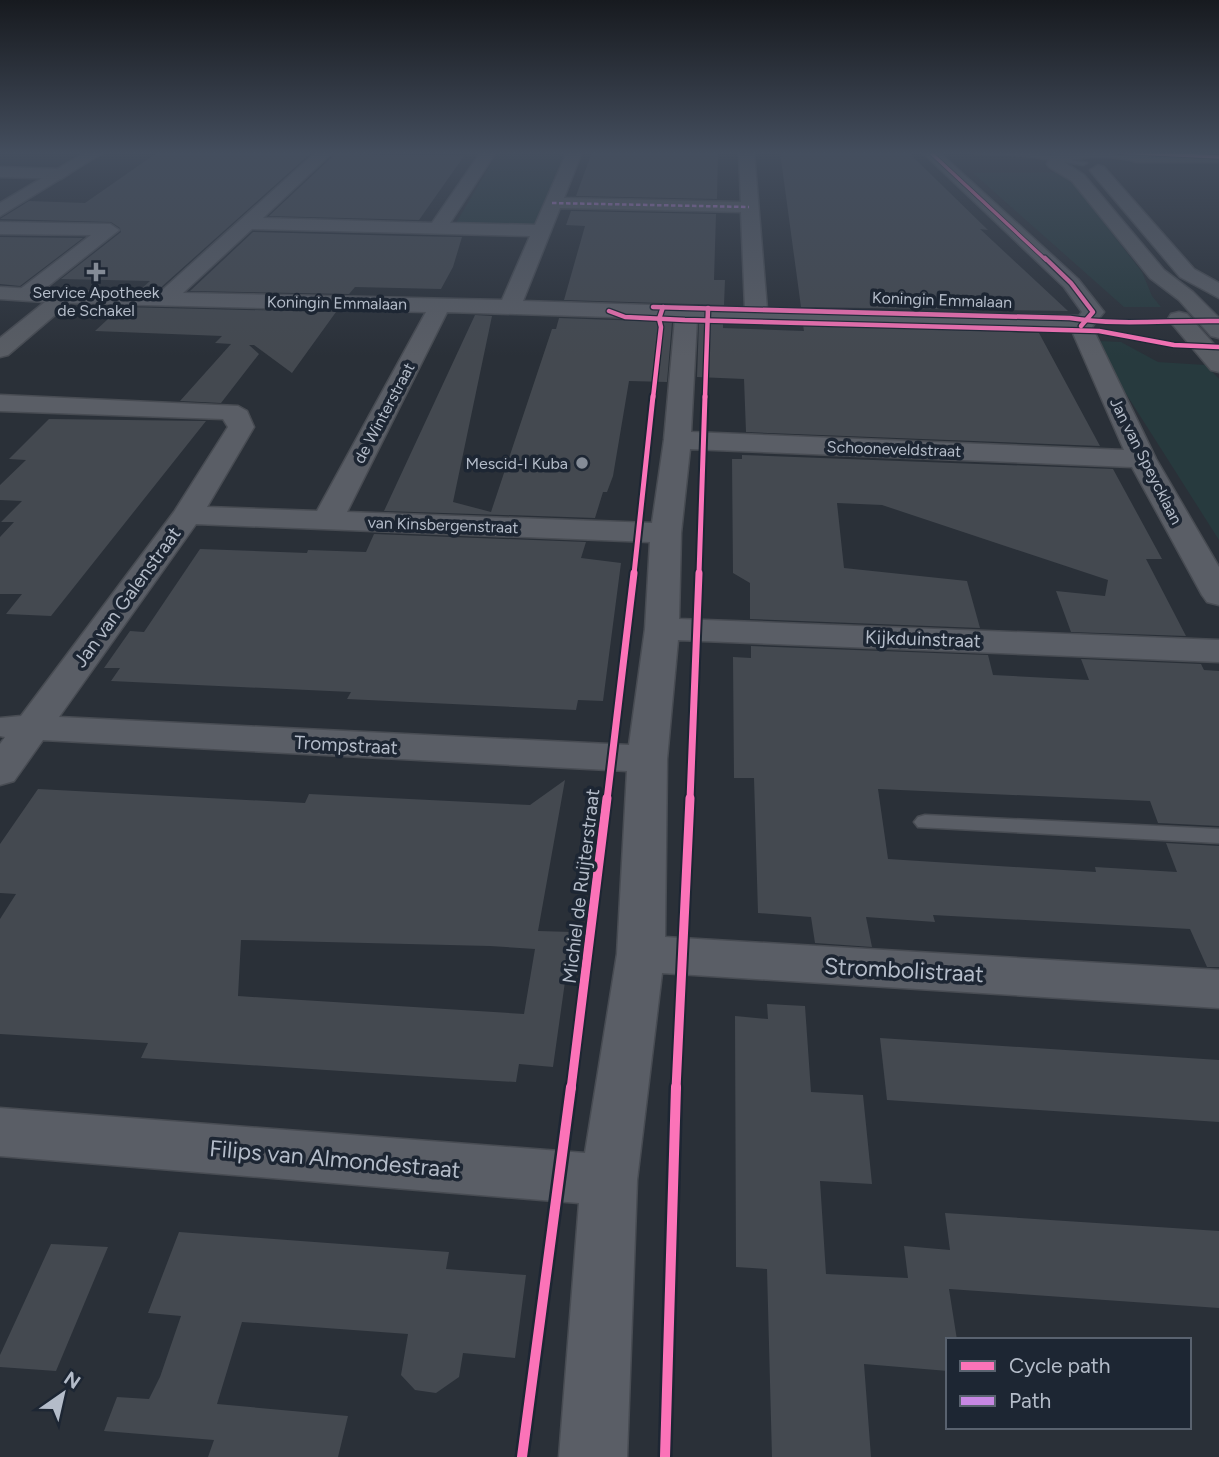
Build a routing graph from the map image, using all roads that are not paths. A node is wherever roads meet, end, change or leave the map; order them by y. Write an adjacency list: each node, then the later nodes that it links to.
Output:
1 (248, 220): 8 (street)
2 (444, 220): 10 (street)
3 (545, 220): 11 (street)
4 (750, 220): 21 (street)
5 (1003, 220): 22 (street)
6 (1120, 220): 12 (street)
7 (1135, 220): 13 (street)
8 (245, 223): 10 (street); 17 (street)
9 (0, 228): 15 (street)
10 (438, 229): 11 (street)
11 (541, 231): 19 (street)
12 (1157, 274): 23 (street); 24 (street)
13 (1219, 292)
14 (0, 293): 15 (street)
15 (26, 294): 16 (street)
16 (65, 297): 17 (street, Koningin Emmalaan); 25 (street)
17 (163, 300): 18 (street, Koningin Emmalaan)
18 (440, 305): 19 (street, Koningin Emmalaan); 31 (street, de Winterstraat)
19 (509, 307): 20 (street, Koningin Emmalaan)
20 (686, 313): 21 (street, Koningin Emmalaan); 28 (street)
21 (756, 314): 22 (street, Koningin Emmalaan)
22 (1080, 325): 29 (street, Jan van Speycklaan)
23 (1219, 332): 24 (street)
24 (1193, 334): 26 (street)
25 (0, 350)
26 (1219, 365)
27 (0, 402): 30 (street, Jan van Galenstraat)
28 (677, 440): 29 (street, Schooneveldstraat); 32 (street)
29 (1142, 459): 33 (street, Jan van Speycklaan)
30 (187, 515): 31 (street, van Kinsbergenstraat); 36 (street, Jan van Galenstraat)
31 (327, 522): 32 (street, van Kinsbergenstraat)
32 (666, 533): 34 (street)
33 (1219, 594)
34 (662, 629): 35 (street, Kijkduinstraat); 37 (street)
35 (1219, 651)
36 (16, 727): 37 (street, Trompstraat); 38 (street, Jan van Galenstraat)
37 (648, 759): 41 (street)
38 (0, 772)
39 (925, 822): 40 (lane)
40 (1219, 836)
41 (641, 954): 42 (street, Strombolistraat); 44 (street)
42 (1219, 989)
43 (1, 1134): 44 (street, Filips van Almondestraat)
44 (609, 1180): 45 (street)
45 (593, 1457)

